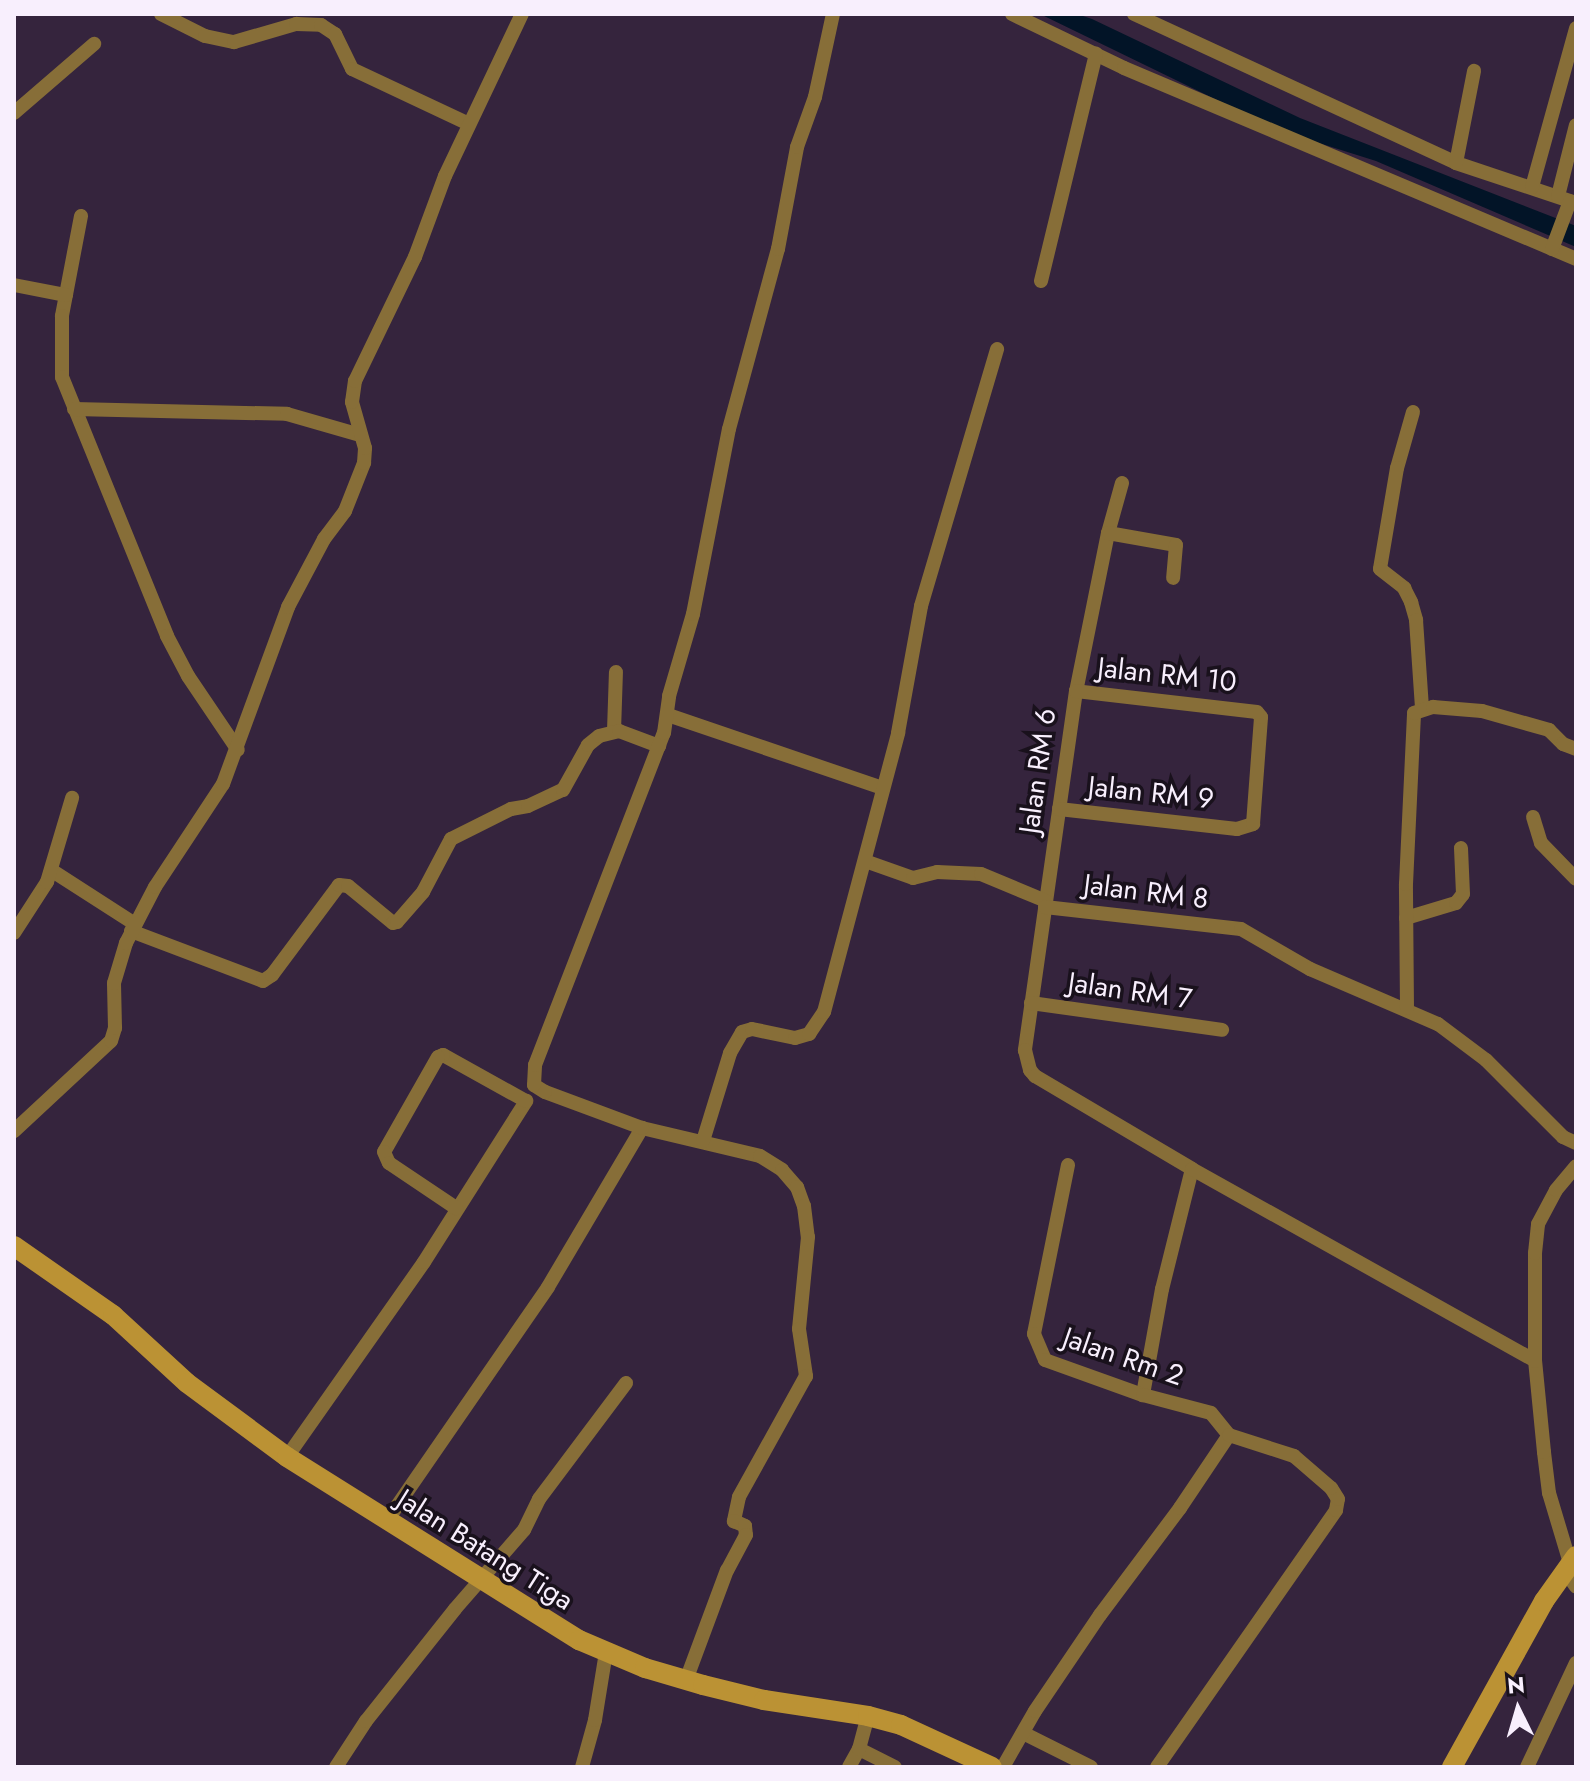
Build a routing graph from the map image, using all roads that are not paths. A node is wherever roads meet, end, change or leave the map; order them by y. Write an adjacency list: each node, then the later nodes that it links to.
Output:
1 (161, 14): 11 (street)
2 (522, 14): 11 (street)
3 (833, 14): 32 (street)
4 (1012, 14): 8 (street)
5 (1134, 14): 13 (street)
6 (1576, 28): 14 (street)
7 (94, 44): 10 (street)
8 (1096, 54): 17 (street); 19 (street)
9 (1474, 71): 13 (street)
10 (14, 113)
11 (469, 124): 25 (street)
12 (1576, 125): 15 (street)
13 (1456, 163): 14 (street)
14 (1532, 187): 15 (street)
15 (1568, 202): 17 (street)
16 (81, 216): 21 (street)
17 (1554, 245): 18 (street)
18 (1576, 259)
19 (1041, 281)
20 (14, 285): 21 (street)
21 (66, 295): 23 (street)
22 (997, 349): 37 (street)
23 (74, 409): 25 (street); 36 (street)
24 (1413, 412): 31 (street)
25 (360, 435): 36 (street)
26 (1122, 483): 27 (street, Jalan RM 6)
27 (1108, 533): 28 (street); 30 (street, Jalan RM 6)
28 (1173, 578)
29 (616, 672): 33 (street)
30 (1076, 691): 39 (street, Jalan RM 6); 41 (street, Jalan RM 10)
31 (1422, 708): 35 (street); 47 (street)
32 (668, 715): 34 (street); 37 (street)
33 (614, 731): 34 (street); 48 (street)
34 (659, 746): 53 (street)
35 (1576, 749)
36 (238, 750): 48 (street)
37 (883, 788): 43 (street)
38 (72, 798): 44 (street)
39 (1059, 809): 41 (street, Jalan RM 9); 46 (street, Jalan RM 6)
40 (1533, 817): 45 (street)
41 (1237, 829)
42 (1461, 848): 47 (street)
43 (865, 861): 46 (street, Jalan RM 8); 57 (street)
44 (51, 870): 48 (street); 49 (street)
45 (1576, 879)
46 (1046, 904): 50 (street, Jalan RM 6); 51 (street, Jalan RM 8)
47 (1406, 918): 51 (street)
48 (133, 927): 56 (street)
49 (14, 933)
50 (1031, 1003): 52 (street, Jalan RM 7); 61 (street, Jalan RM 6)
51 (1407, 1008): 58 (street)
52 (1222, 1030)
53 (534, 1085): 54 (street); 55 (street)
54 (526, 1101): 62 (street); 62 (street)
55 (642, 1128): 57 (street); 69 (street)
56 (14, 1131)
57 (703, 1141): 74 (street)
58 (1576, 1143)
59 (1068, 1165): 66 (street, Jalan Rm 2)
60 (1576, 1166): 64 (street)
61 (1192, 1169): 64 (street); 66 (street)
62 (456, 1208): 68 (street)
63 (14, 1246): 68 (main road, Jalan Batang Tiga)
64 (1535, 1361): 70 (street)
65 (626, 1383): 71 (street)
66 (1143, 1395): 67 (street, Jalan Rm 2)
67 (1229, 1435): 76 (street); 85 (street)
68 (287, 1457): 69 (main road, Jalan Batang Tiga)
69 (386, 1522): 71 (main road, Jalan Batang Tiga)
70 (1572, 1569): 86 (main road)
71 (480, 1581): 72 (main road, Jalan Batang Tiga); 78 (street)
72 (606, 1652): 74 (main road, Jalan Batang Tiga); 79 (street)
73 (1576, 1663): 87 (street)
74 (686, 1680): 75 (main road, Jalan Batang Tiga)
75 (868, 1716): 77 (street); 82 (main road, Jalan Batang Tiga)
76 (1023, 1733): 83 (street); 84 (street)
77 (859, 1749): 80 (street); 81 (street)
78 (336, 1767)
79 (582, 1767)
80 (849, 1767)
81 (895, 1767)
82 (992, 1767)
83 (1003, 1767)
84 (1091, 1767)
85 (1157, 1767)
86 (1452, 1767)
87 (1527, 1767)

